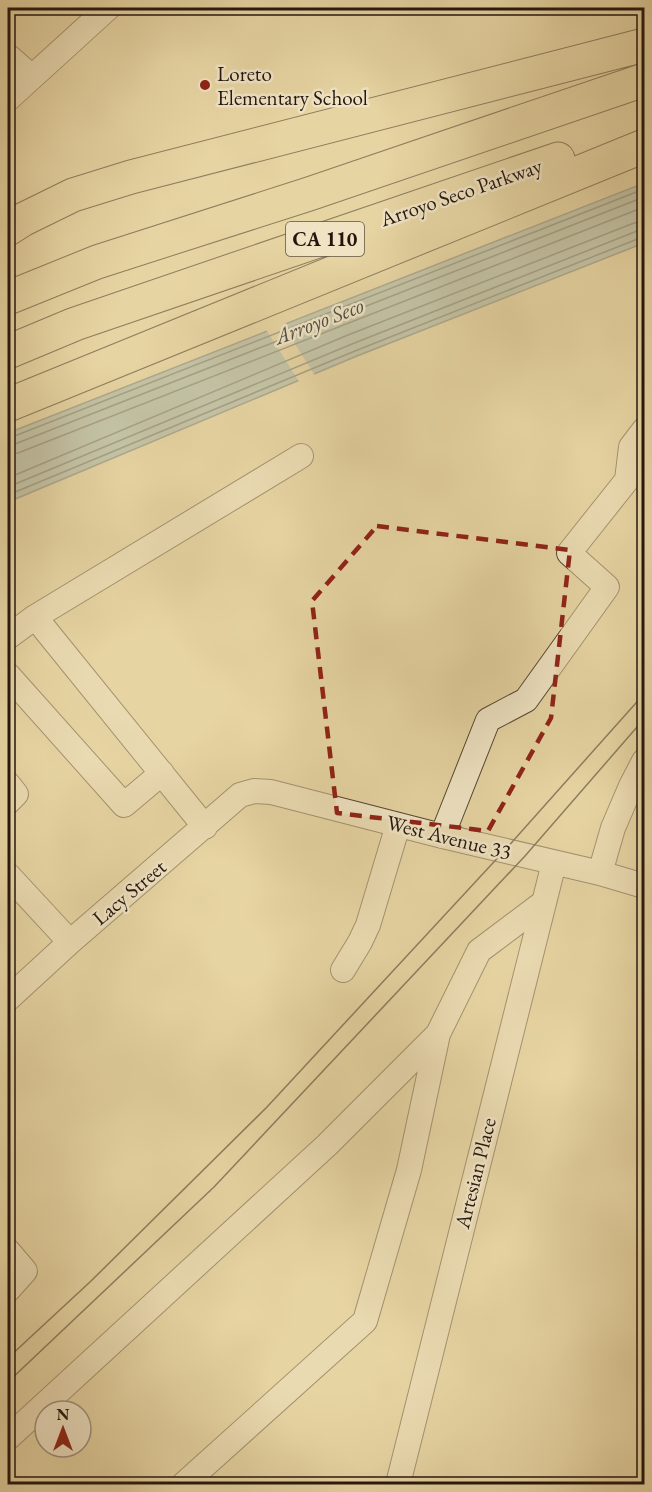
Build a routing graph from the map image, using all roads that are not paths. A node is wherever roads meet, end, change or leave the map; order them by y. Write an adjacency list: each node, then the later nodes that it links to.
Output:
1 (108, 8): 4 (street)
2 (645, 45): 9 (highway)
3 (8, 56): 4 (street)
4 (32, 76): 6 (street)
5 (645, 80): 10 (highway, CA 110)
6 (8, 99)
7 (645, 130): 11 (highway, Arroyo Seco Parkway / CA 110)
8 (645, 146): 12 (highway)
9 (8, 229)
10 (8, 298)
11 (8, 352)
12 (8, 405)
13 (645, 430): 25 (street)
14 (301, 456): 15 (street)
15 (35, 617): 16 (street); 19 (street)
16 (8, 637)
17 (8, 675): 19 (street)
18 (645, 761): 27 (street)
19 (162, 773): 24 (street)
20 (8, 784): 22 (street)
21 (254, 791): 23 (street, West Avenue 33); 24 (street, Lacy Street)
22 (8, 802)
23 (398, 825): 25 (street, West Avenue 33); 32 (street)
24 (205, 827): 31 (street, Lacy Street)
25 (442, 836): 26 (street, West Avenue 33)
26 (554, 863): 27 (street, West Avenue 33); 30 (street, Artesian Place)
27 (600, 873): 29 (street, West Avenue 33)
28 (8, 875): 31 (street)
29 (645, 886)
30 (543, 903): 34 (street); 39 (street, Artesian Place)
31 (70, 942): 33 (street, Lacy Street)
32 (343, 970)
33 (8, 999)
34 (438, 1034): 37 (street); 38 (street)
35 (8, 1251): 36 (street)
36 (8, 1290)
37 (8, 1438)
38 (184, 1485)
39 (398, 1485)

